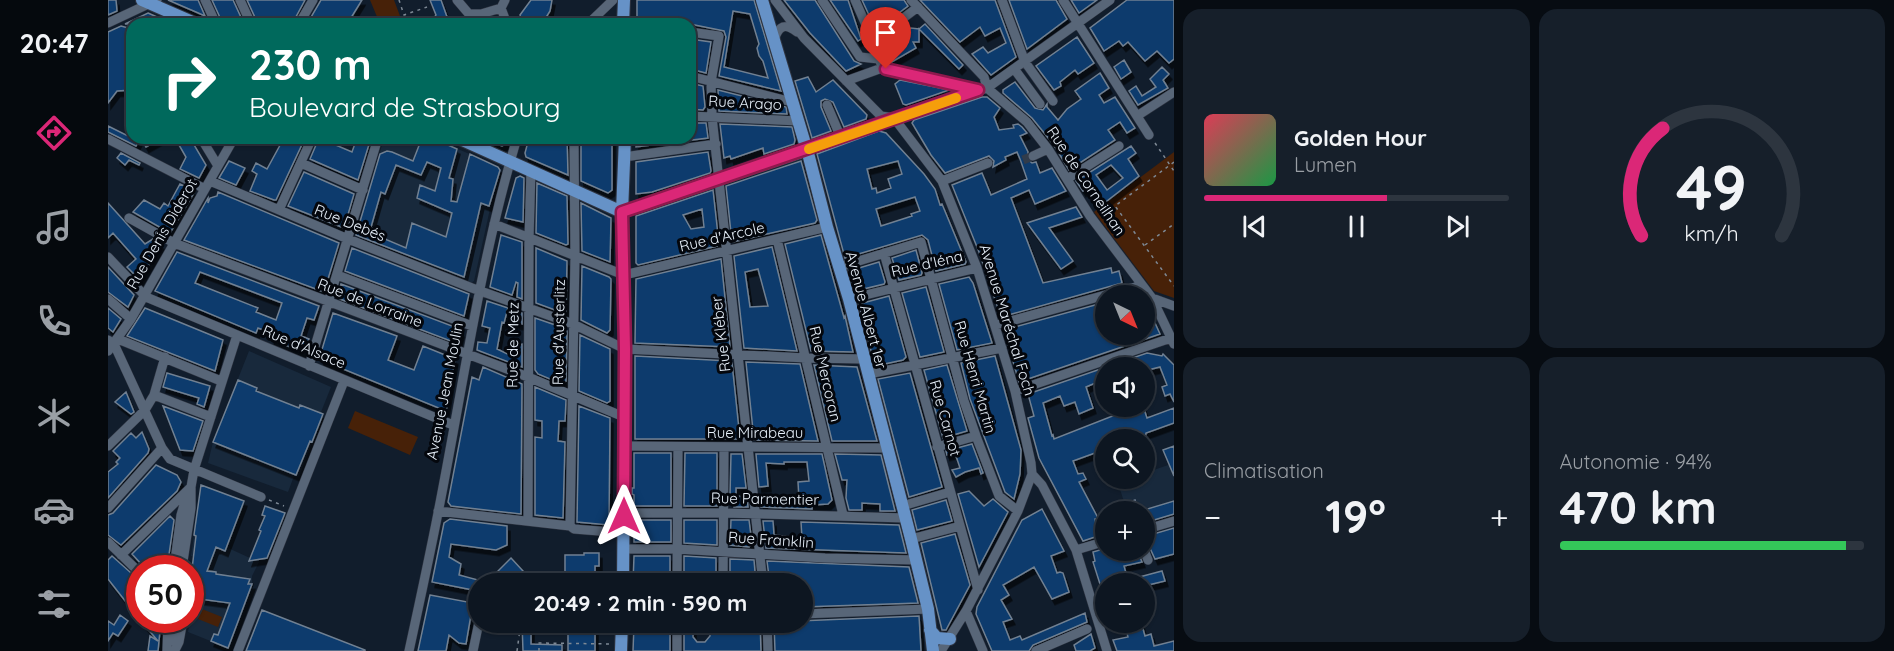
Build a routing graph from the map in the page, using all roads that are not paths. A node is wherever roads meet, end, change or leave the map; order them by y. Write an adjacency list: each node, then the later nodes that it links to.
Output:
1 (205, 0): 20 (street)
2 (240, 0): 21 (street)
3 (313, 0): 22 (street)
4 (457, 0): 16 (street)
5 (613, 0): 23 (street)
6 (624, 0): 24 (main road)
7 (762, 0): 29 (main road, Avenue Albert 1er)
8 (775, 0): 28 (street, Avenue Maréchal Foch)
9 (822, 0): 32 (street)
10 (855, 0): 30 (street)
11 (1002, 0): 31 (street)
12 (1063, 0): 26 (street)
13 (1110, 0): 26 (street)
14 (150, 1): 17 (street); 19 (main road)
15 (915, 3): 30 (street); 37 (street)
16 (503, 4)
17 (126, 15): 18 (street); 25 (street)
18 (128, 18)
19 (185, 18)
20 (213, 18)
21 (248, 18)
22 (302, 18)
23 (594, 18)
24 (623, 18)
25 (108, 23)
26 (1078, 24): 31 (street); 44 (street)
27 (696, 33): 36 (street, Rue Kléber)
28 (804, 38): 29 (street, Avenue Maréchal Foch); 35 (street, Avenue Maréchal Foch)
29 (774, 40): 40 (main road, Avenue Albert 1er)
30 (873, 41): 32 (street)
31 (1025, 62): 33 (street); 39 (street)
32 (880, 64): 35 (street); 37 (street)
33 (1015, 70): 37 (street); 41 (street)
34 (696, 77): 36 (street)
35 (846, 81): 46 (street, Avenue Maréchal Foch)
36 (711, 82): 40 (street); 45 (street, Rue Kléber)
37 (983, 89): 46 (street); 61 (street, Rue de Corneilhan)
38 (1174, 92): 44 (street)
39 (1053, 101)
40 (792, 102): 47 (main road, Avenue Albert 1er)
41 (1040, 104)
42 (827, 105): 49 (street)
43 (696, 116): 45 (street, Rue Arago)
44 (1137, 116): 48 (street)
45 (712, 117): 47 (street, Rue Arago); 59 (street, Rue Kléber)
46 (894, 118): 49 (street); 72 (street, Avenue Maréchal Foch)
47 (798, 121): 62 (main road, Avenue Albert 1er)
48 (1149, 135)
49 (841, 138): 62 (street)
50 (108, 139): 73 (street, Rue Debés)
51 (205, 144): 68 (street)
52 (231, 144): 68 (street, Rue Denis Diderot)
53 (309, 144): 66 (street)
54 (376, 144): 74 (street)
55 (472, 144): 65 (main road)
56 (515, 144): 65 (street, Avenue Jean Moulin)
57 (574, 144): 75 (street, Rue d'Austerlitz)
58 (625, 144): 64 (main road)
59 (716, 144): 64 (street); 70 (street, Rue Kléber)
60 (1119, 146): 71 (street)
61 (1048, 149): 63 (street); 71 (street, Rue de Corneilhan)
62 (807, 150): 70 (main road); 80 (main road, Avenue Albert 1er)
63 (1033, 156)
64 (624, 157): 77 (main road)
65 (511, 161): 69 (main road); 79 (street, Avenue Jean Moulin)
66 (301, 163): 74 (street); 76 (street)
67 (988, 163): 72 (street)
68 (218, 166): 73 (street, Rue Denis Diderot)
69 (531, 170): 75 (main road); 81 (street, Rue de Metz)
70 (719, 178): 77 (main road); 85 (street, Rue Kléber)
71 (1067, 179): 94 (street, Rue de Corneilhan)
72 (942, 181): 90 (street, Avenue Maréchal Foch)
73 (207, 185): 76 (street, Rue Debés); 84 (street, Rue Denis Diderot)
74 (363, 190): 82 (street)
75 (574, 190): 77 (main road); 88 (street, Rue d'Austerlitz)
76 (279, 210): 82 (street, Rue Debés)
77 (622, 212): 92 (main road)
78 (129, 218): 84 (street, Rue de Lorraine)
79 (494, 224): 81 (street); 96 (street, Avenue Jean Moulin)
80 (826, 227): 83 (street, Rue d'Arcole); 89 (main road, Avenue Albert 1er)
81 (529, 238): 88 (street); 105 (street, Rue de Metz)
82 (348, 239): 91 (street); 96 (street, Rue Debés)
83 (777, 239): 85 (street, Rue d'Arcole); 119 (street, Rue Mercoran)
84 (174, 243): 97 (street, Rue Denis Diderot); 102 (street, Rue de Lorraine)
85 (726, 251): 92 (street, Rue d'Arcole); 115 (street, Rue Kléber)
86 (884, 253): 89 (street); 93 (street, Rue Henri Martin); 95 (street, Rue Carnot)
87 (108, 257): 97 (street)
88 (575, 257): 92 (street); 107 (street, Rue d'Austerlitz)
89 (839, 267): 100 (main road, Avenue Albert 1er)
90 (977, 268): 93 (street, Rue d'Iéna); 108 (street, Avenue Maréchal Foch)
91 (337, 275): 102 (street); 109 (street)
92 (624, 275): 114 (main road)
93 (931, 278): 95 (street, Rue d'Iéna); 118 (street, Rue Henri Martin)
94 (1142, 285)
95 (893, 287): 100 (street, Rue d'Iéna); 121 (street, Rue Carnot)
96 (480, 291): 105 (street, Rue Debés); 109 (street, Avenue Jean Moulin)
97 (144, 296): 106 (street, Rue Denis Diderot); 110 (street, Rue d'Alsace)
98 (1095, 298): 108 (street)
99 (108, 299): 106 (street)
100 (849, 299): 120 (main road, Avenue Albert 1er)
101 (1155, 299): 104 (street)
102 (328, 303): 116 (street, Rue de Lorraine); 122 (street)
103 (1155, 304): 111 (street, Rue de Corneilhan)
104 (1174, 306)
105 (529, 308): 107 (street, Rue Debés); 124 (street, Rue de Metz)
106 (131, 319): 112 (street, Rue Denis Diderot)
107 (573, 324): 114 (street, Rue Debés); 129 (street, Rue d'Austerlitz)
108 (996, 325): 113 (street, Avenue Maréchal Foch)
109 (472, 326): 116 (street, Avenue Jean Moulin)
110 (237, 335): 122 (street, Rue d'Alsace); 125 (street)
111 (1173, 341): 127 (street)
112 (112, 343): 117 (street); 130 (street)
113 (1002, 348): 118 (street); 127 (street, Avenue Maréchal Foch)
114 (625, 349): 115 (street); 132 (main road)
115 (739, 354): 119 (street); 141 (street, Rue Kléber)
116 (466, 355): 124 (street, Rue de Lorraine); 133 (street, Avenue Jean Moulin)
117 (165, 357): 125 (street); 128 (street)
118 (952, 357): 121 (street); 134 (street, Rue Henri Martin)
119 (806, 358): 120 (street); 142 (street, Rue Mercoran)
120 (864, 359): 123 (main road, Avenue Albert 1er)
121 (914, 365): 123 (street); 137 (street, Rue Carnot)
122 (309, 366): 126 (street, Rue d'Alsace)
123 (868, 374): 143 (main road, Avenue Albert 1er)
124 (528, 377): 129 (street, Rue de Lorraine); 158 (street, Rue de Metz)
125 (221, 381): 131 (street)
126 (344, 381): 133 (street, Rue d'Alsace); 196 (street)
127 (1015, 391): 145 (street, Avenue Maréchal Foch)
128 (154, 395): 130 (street); 131 (street)
129 (573, 396): 132 (street, Rue de Lorraine); 160 (street, Rue d'Austerlitz)
130 (146, 410): 135 (street); 138 (street)
131 (211, 417): 144 (street)
132 (624, 417): 136 (main road)
133 (453, 425): 150 (street, Avenue Jean Moulin)
134 (976, 436): 137 (street); 151 (street, Rue Henri Martin)
135 (108, 446)
136 (624, 446): 139 (street, Rue Mirabeau); 153 (main road)
137 (937, 447): 147 (street, Rue Carnot)
138 (162, 448): 144 (street); 149 (street)
139 (678, 448): 140 (street, Rue Mirabeau); 154 (street)
140 (724, 448): 141 (street, Rue Mirabeau); 155 (street)
141 (748, 448): 142 (street, Rue Mirabeau); 156 (street, Rue Kléber)
142 (827, 448): 143 (street, Rue Mirabeau); 157 (street, Rue Mercoran)
143 (887, 448): 152 (main road, Avenue Albert 1er)
144 (194, 470): 146 (street); 148 (street)
145 (1032, 474): 151 (street); 169 (street)
146 (190, 487): 172 (street); 173 (street); 174 (street)
147 (950, 492): 152 (street, Rue Parmentier); 161 (street, Rue Carnot)
148 (261, 497)
149 (108, 508)
150 (438, 511): 158 (street); 197 (street, Avenue Jean Moulin)
151 (1018, 511): 181 (street)
152 (904, 512): 157 (street, Rue Parmentier); 164 (main road, Avenue Albert 1er)
153 (624, 513): 154 (street, Rue Parmentier); 163 (main road)
154 (677, 513): 155 (street, Rue Parmentier); 168 (street)
155 (723, 513): 156 (street, Rue Parmentier); 170 (street)
156 (755, 514): 157 (street, Rue Parmentier); 171 (street, Rue Kléber)
157 (843, 515)
158 (528, 521): 160 (street)
159 (1174, 521): 162 (street)
160 (570, 526): 163 (street)
161 (960, 526): 164 (street); 181 (street, Rue Carnot)
162 (1155, 527)
163 (624, 533): 167 (main road)
164 (911, 539): 176 (main road, Avenue Albert 1er)
165 (108, 542): 172 (street)
166 (1095, 545): 169 (street)
167 (624, 549): 168 (street, Rue Franklin); 177 (main road)
168 (677, 549): 170 (street, Rue Franklin); 178 (street)
169 (1076, 550): 206 (street)
170 (723, 551): 171 (street, Rue Franklin); 179 (street)
171 (760, 554): 176 (street, Rue Franklin); 180 (street, Rue Kléber)
172 (121, 555): 175 (street)
173 (176, 555)
174 (184, 555)
175 (126, 560)
176 (916, 560): 182 (main road, Avenue Albert 1er)
177 (623, 573)
178 (677, 573)
179 (723, 573)
180 (762, 573)
181 (978, 590): 183 (street)
182 (928, 609): 184 (street); 185 (main road, Avenue Albert 1er)
183 (966, 612): 193 (street); 203 (street)
184 (813, 614)
185 (930, 630): 193 (main road); 201 (main road, Avenue Albert 1er)
186 (1088, 630): 194 (street)
187 (170, 633): 195 (street)
188 (175, 633): 195 (street)
189 (181, 633): 195 (street)
190 (477, 633): 198 (street)
191 (677, 633): 199 (street)
192 (767, 633): 200 (street)
193 (950, 639): 202 (street)
194 (1059, 641): 204 (street); 205 (street)
195 (172, 650)
196 (238, 651)
197 (409, 651)
198 (473, 651)
199 (677, 651)
200 (768, 651)
201 (933, 651)
202 (941, 651)
203 (984, 651)
204 (1036, 651)
205 (1063, 651)
206 (1107, 651)

